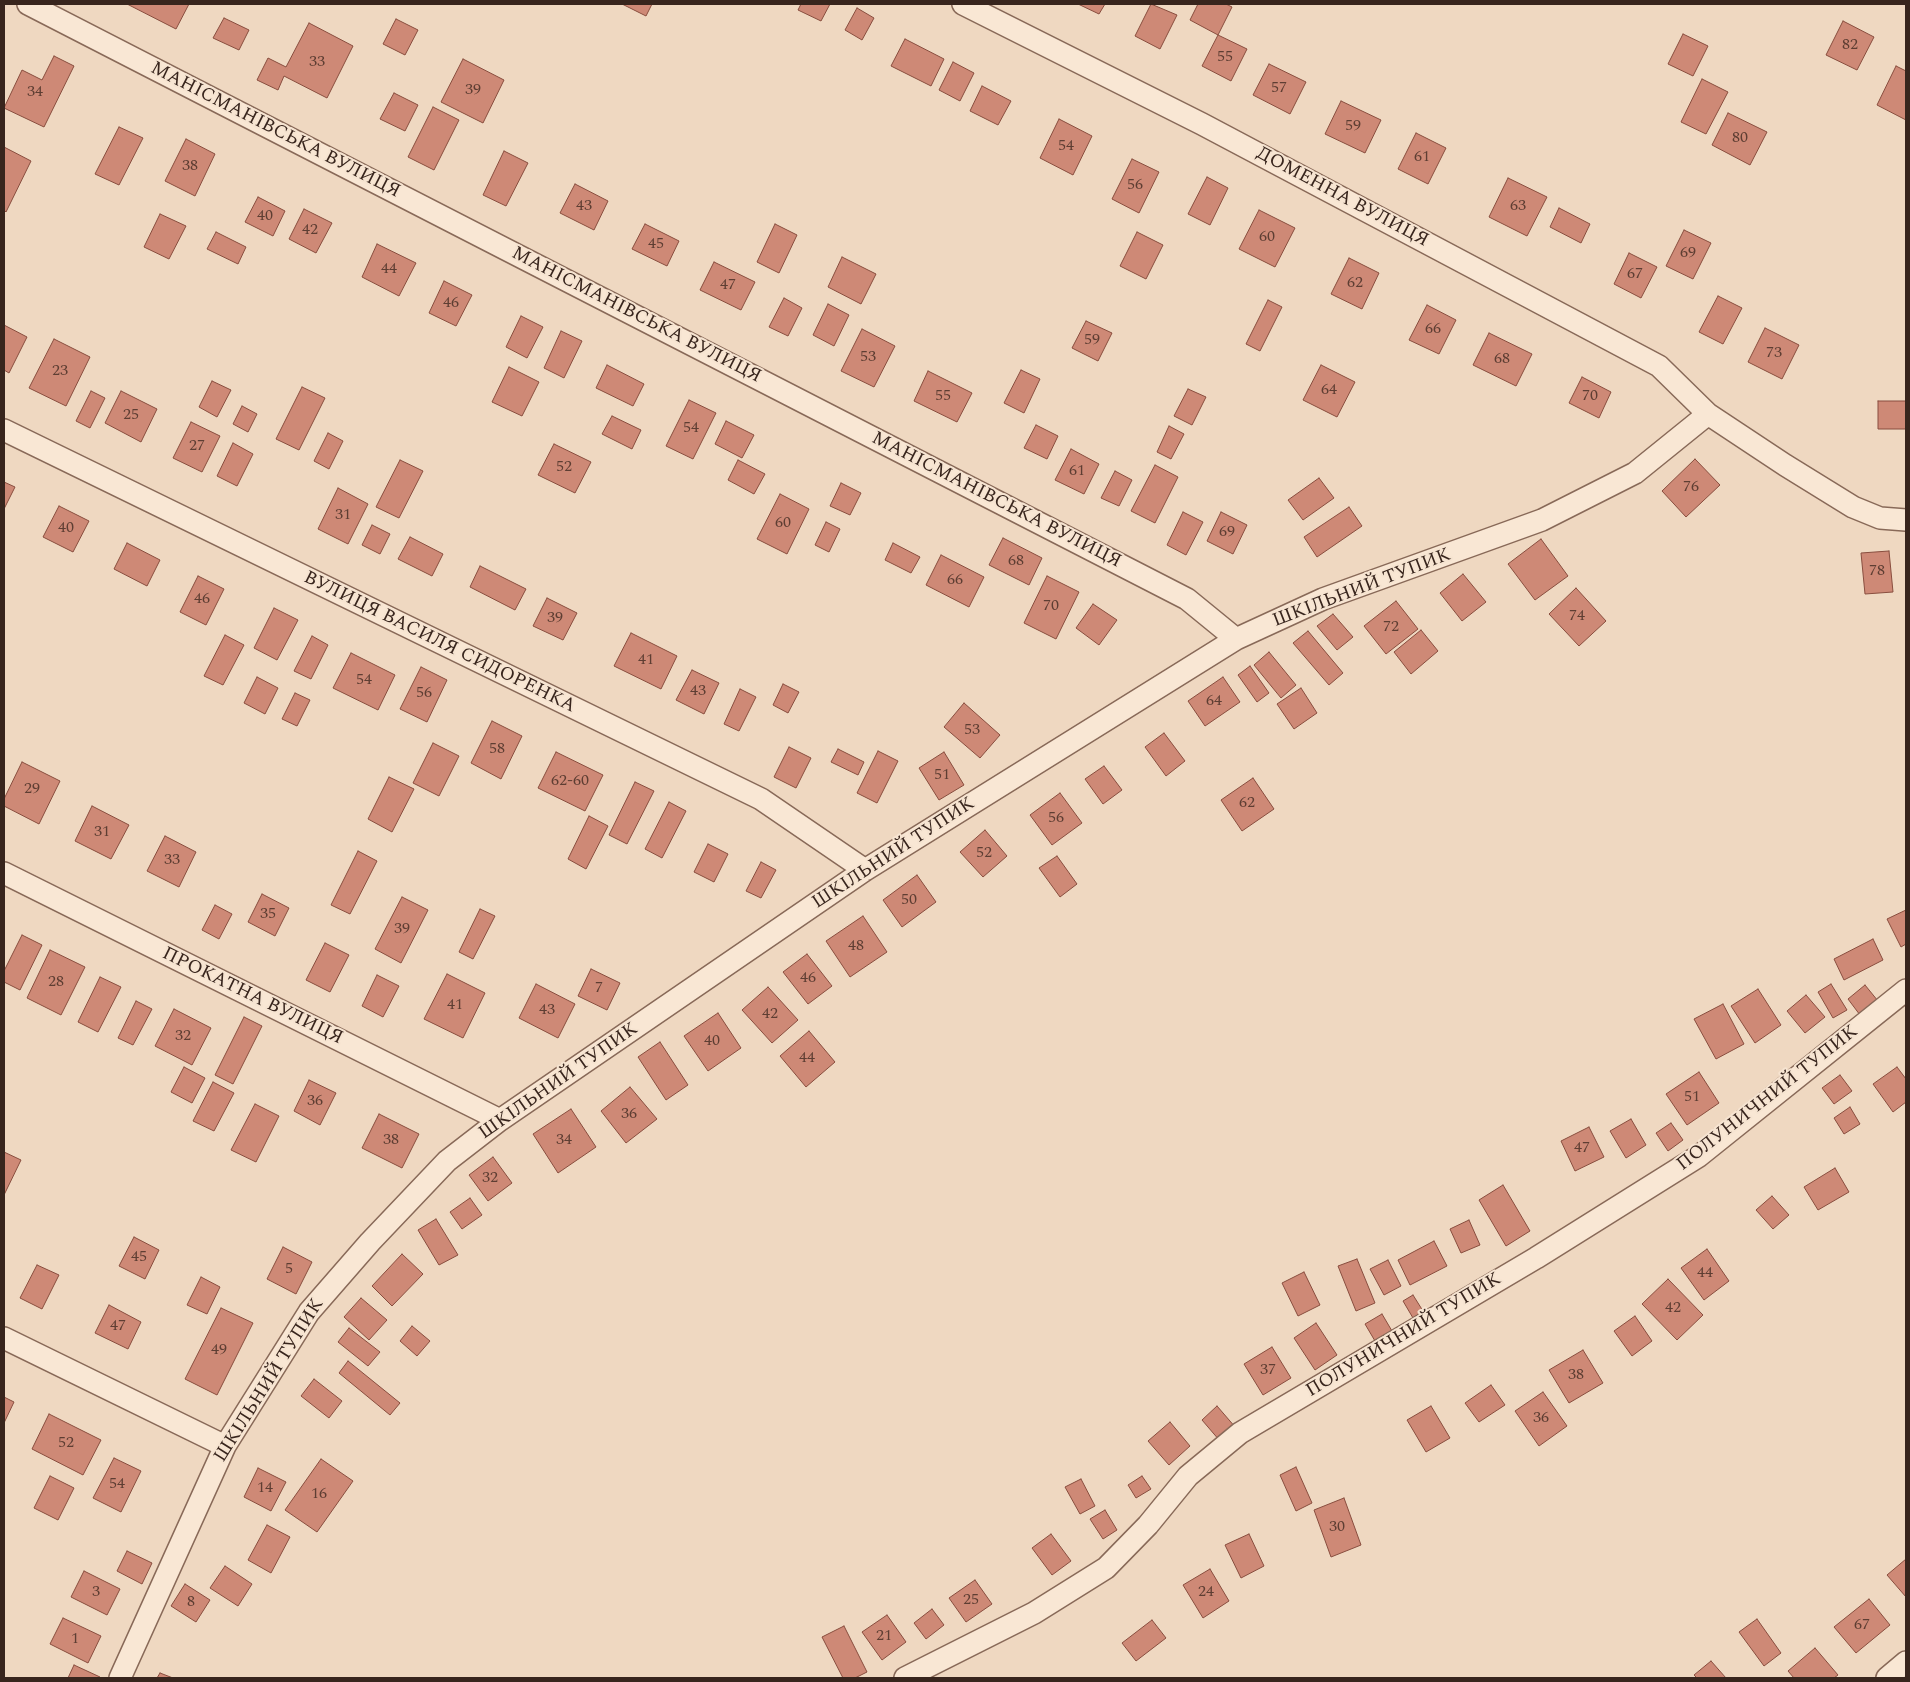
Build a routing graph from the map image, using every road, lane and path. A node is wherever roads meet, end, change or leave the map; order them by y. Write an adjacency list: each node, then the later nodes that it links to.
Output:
1 (28, 4): 6 (street, МАНІСМАНІВСЬКА ВУЛИЦЯ)
2 (962, 4): 3 (street, ДОМЕННА ВУЛИЦЯ)
3 (1708, 414): 5 (street); 6 (street, ШКІЛЬНИЙ ТУПИК)
4 (4, 430): 7 (street, ВУЛИЦЯ ВАСИЛЯ СИДОРЕНКА)
5 (1906, 520)
6 (1236, 638): 7 (street, ШКІЛЬНИЙ ТУПИК)
7 (866, 870): 10 (street, ШКІЛЬНИЙ ТУПИК)
8 (4, 873): 10 (street, ПРОКАТНА ВУЛИЦЯ)
9 (1906, 990): 15 (street, ПОЛУНИЧНИЙ ТУПИК)
10 (500, 1120): 12 (street, ШКІЛЬНИЙ ТУПИК)
11 (4, 1338): 12 (street)
12 (225, 1446): 14 (street, ШКІЛЬНИЙ ТУПИК)
13 (1906, 1662): 16 (street)
14 (120, 1678)
15 (905, 1678)
16 (1887, 1678)

